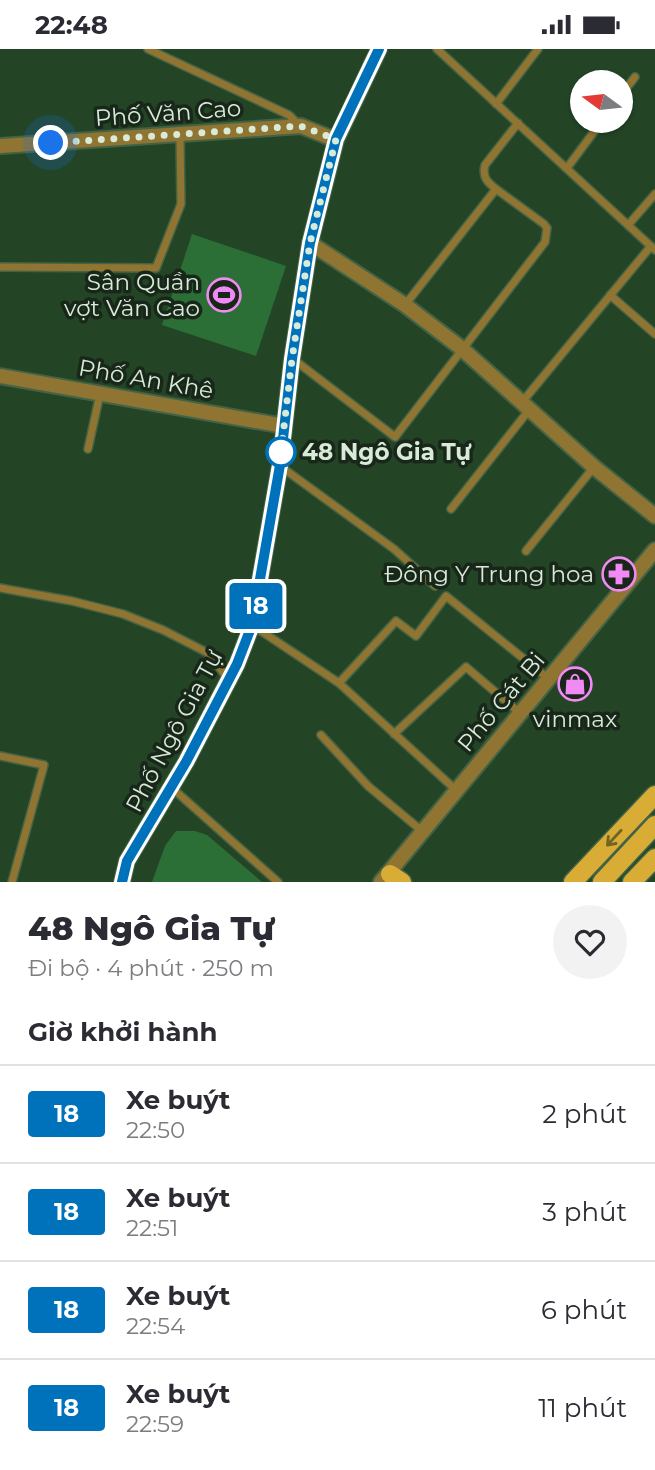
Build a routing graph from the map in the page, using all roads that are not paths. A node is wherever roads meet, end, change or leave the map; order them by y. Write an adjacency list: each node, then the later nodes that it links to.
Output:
1 (148, 49): 7 (lane)
2 (379, 49): 10 (main road, Phố Ngô Gia Tự)
3 (437, 49): 5 (lane)
4 (538, 49): 5 (lane)
5 (496, 104): 6 (lane)
6 (518, 123): 12 (lane); 13 (lane)
7 (300, 126): 9 (street, Phố Văn Cao); 10 (street, Phố Văn Cao)
8 (593, 133): 12 (lane)
9 (180, 136): 11 (street, Phố Văn Cao); 18 (lane)
10 (336, 139): 16 (main road, Phố Ngô Gia Tự)
11 (0, 146)
12 (567, 167): 15 (lane)
13 (496, 190): 20 (lane); 22 (lane)
14 (655, 194): 15 (lane)
15 (629, 224): 17 (lane)
16 (310, 243): 20 (street); 23 (main road, Phố Ngô Gia Tự)
17 (653, 248): 19 (lane)
18 (0, 267)
19 (610, 295): 21 (lane); 26 (lane)
20 (405, 305): 22 (street)
21 (655, 334)
22 (461, 348): 23 (lane); 26 (street)
23 (292, 359): 27 (main road, Phố Ngô Gia Tự)
24 (0, 376): 25 (street, Phố An Khê)
25 (100, 394): 27 (street, Phố An Khê); 28 (lane)
26 (526, 406): 30 (street); 31 (lane)
27 (284, 426): 29 (main road, Phố Ngô Gia Tự)
28 (88, 449)
29 (280, 465): 35 (lane); 37 (main road, Phố Ngô Gia Tự)
30 (594, 467): 32 (street); 33 (lane)
31 (451, 509)
32 (655, 516)
33 (526, 551)
34 (655, 551): 39 (street, Phố Cát Bi)
35 (435, 586)
36 (0, 588): 38 (lane)
37 (252, 625): 38 (main road, Phố Ngô Gia Tự); 40 (lane)
38 (229, 680): 45 (main road, Phố Ngô Gia Tự)
39 (550, 680): 40 (lane); 41 (street, Phố Cát Bi)
40 (339, 683): 42 (lane)
41 (521, 713): 42 (lane); 46 (street, Phố Cát Bi)
42 (394, 734): 46 (lane)
43 (321, 735): 49 (lane)
44 (0, 757): 53 (lane)
45 (172, 788): 51 (main road, Phố Ngô Gia Tự); 56 (lane)
46 (457, 791): 49 (street, Phố Cát Bi)
47 (652, 803): 57 (main road, one-way to 57)
48 (655, 825): 58 (main road)
49 (422, 831): 52 (street, Phố Cát Bi)
50 (655, 857): 59 (main road)
51 (127, 861): 54 (main road); 55 (main road, Phố Ngô Gia Tự)
52 (391, 879)
53 (12, 882)
54 (115, 882)
55 (125, 882)
56 (278, 882)
57 (573, 882)
58 (601, 882)
59 (632, 882)

